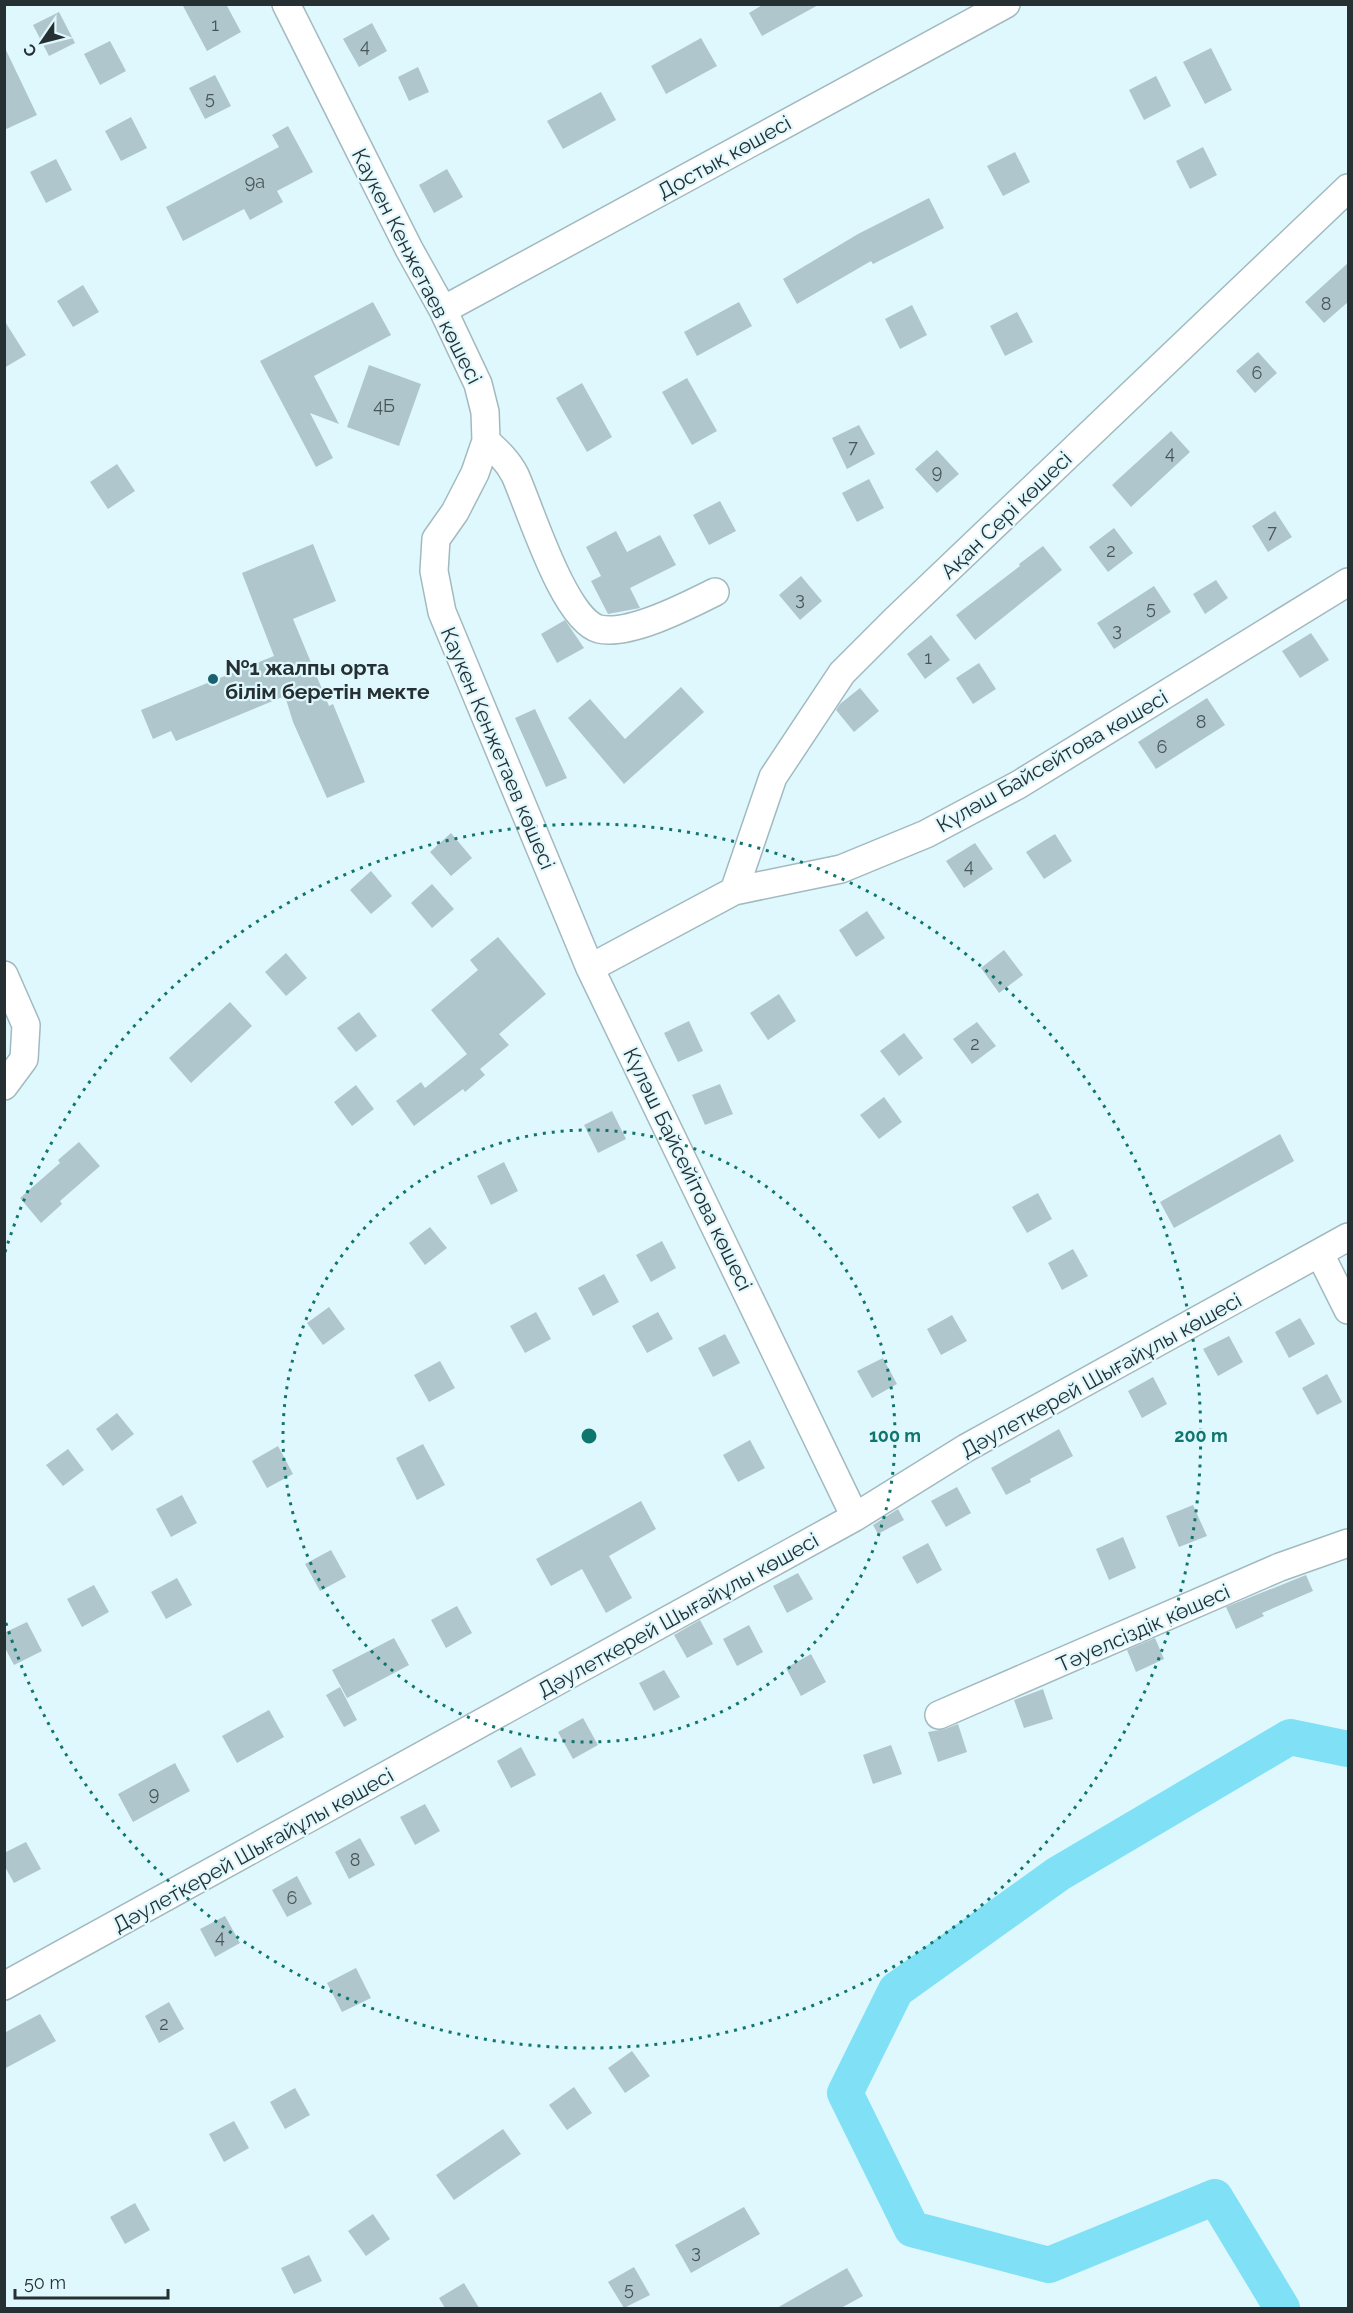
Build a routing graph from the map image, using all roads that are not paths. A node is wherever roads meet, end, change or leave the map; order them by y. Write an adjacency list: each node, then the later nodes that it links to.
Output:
1 (286, 4): 4 (street, Каукен Кенжетаев көшесі)
2 (1006, 4): 4 (street, Достық көшесі)
3 (1348, 188): 8 (street, Ақан Сері көшесі)
4 (443, 310): 5 (street, Каукен Кенжетаев көшесі)
5 (486, 441): 7 (street); 9 (street, Каукен Кенжетаев көшесі)
6 (1348, 582): 8 (street, Күләш Байсейтова көшесі)
7 (714, 592)
8 (734, 891): 9 (street)
9 (590, 968): 15 (street, Күләш Байсейітова көшесі)
10 (4, 975): 11 (street)
11 (4, 1086)
12 (1348, 1238): 13 (street, Дәулеткерей Шығайұлы көшесі)
13 (1320, 1254): 14 (street); 15 (street, Дәулеткерей Шығайұлы көшесі)
14 (1348, 1310)
15 (855, 1517): 18 (street, Дәулеткерей Шығайұлы көшесі)
16 (1348, 1543): 17 (street, Тәуелсіздік көшесі)
17 (939, 1715)
18 (4, 1986)

